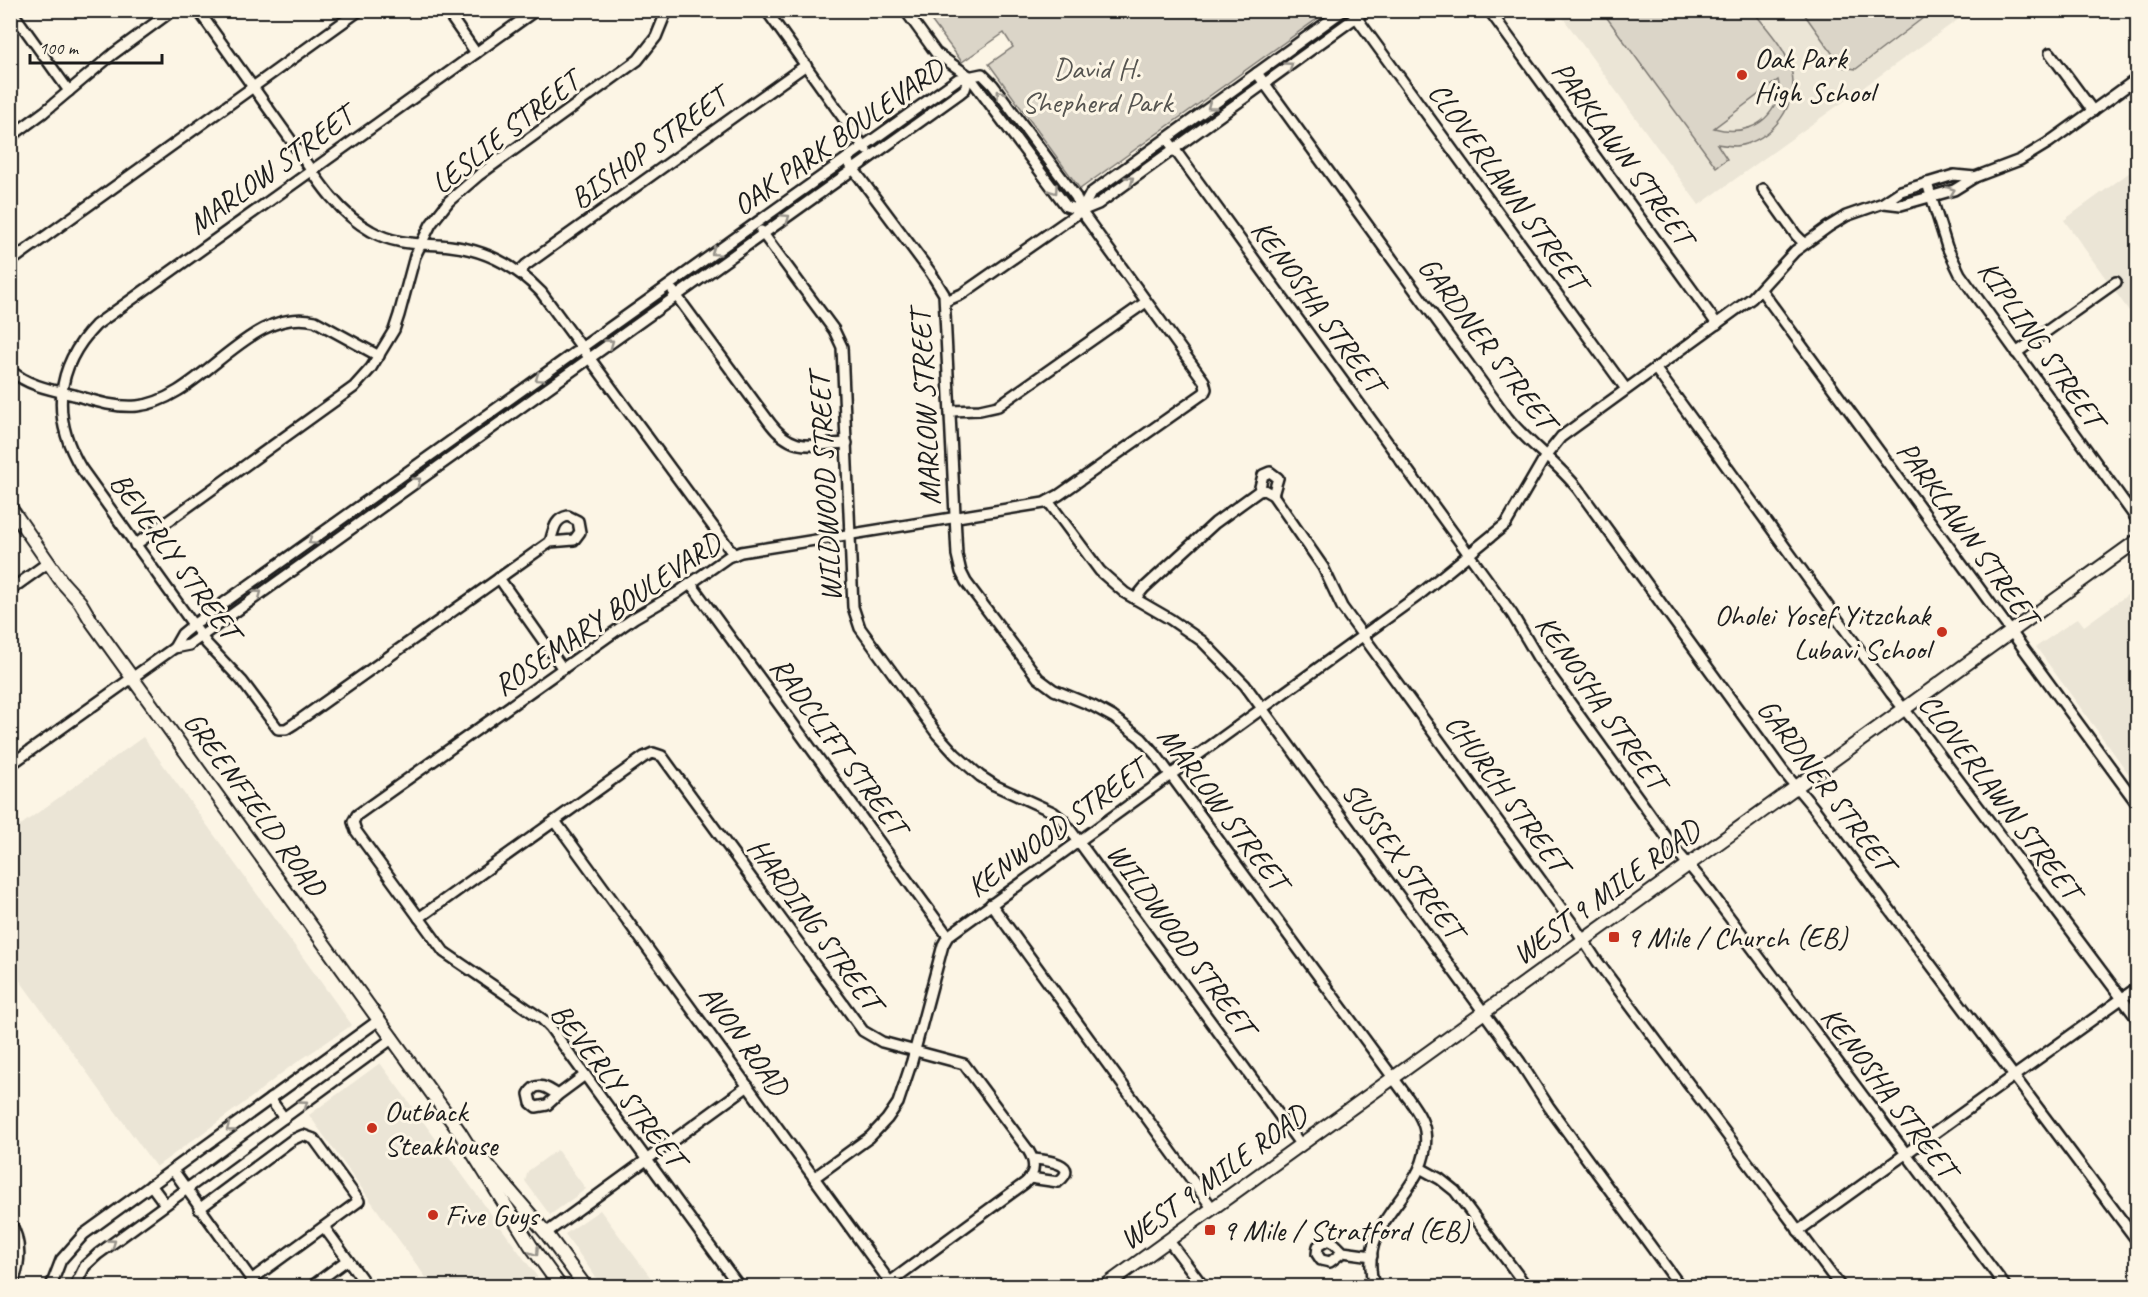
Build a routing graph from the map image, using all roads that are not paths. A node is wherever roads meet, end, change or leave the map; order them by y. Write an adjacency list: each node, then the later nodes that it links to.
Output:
1 (10, 10): 22 (street)
2 (173, 10): 22 (street)
3 (198, 10): 21 (street)
4 (360, 10): 21 (street)
5 (446, 10): 14 (street)
6 (536, 10): 14 (street, MARLOW STREET)
7 (667, 10): 45 (street, LESLIE STREET)
8 (766, 10): 16 (street)
9 (905, 10): 18 (street)
10 (1344, 10): 17 (street)
11 (1366, 10): 13 (street)
12 (1490, 10): 54 (street, PARKLAWN STREET)
13 (1353, 14): 20 (street, one-way to 13); 60 (street, CLOVERLAWN STREET)
14 (476, 53): 34 (street, MARLOW STREET)
15 (2050, 53): 23 (street)
16 (806, 65): 28 (street); 47 (street, BISHOP STREET)
17 (1257, 73): 20 (street, GARDNER STREET); 27 (street, one-way to 27)
18 (969, 76): 24 (street, one-way to 18); 25 (street); 28 (street, OAK PARK BOULEVARD); 30 (street, OAK PARK BOULEVARD)
19 (2138, 78): 23 (street)
20 (1265, 83): 29 (street); 66 (street, GARDNER STREET)
21 (253, 88): 34 (street); 46 (street)
22 (69, 91): 26 (street)
23 (2093, 111): 36 (street)
24 (1018, 118): 25 (street); 32 (street)
25 (1007, 126): 33 (street)
26 (10, 137)
27 (1167, 138): 29 (street, KENOSHA STREET); 41 (street)
28 (864, 146): 30 (street); 31 (street, OAK PARK BOULEVARD)
29 (1174, 149): 41 (street, one-way to 29); 80 (street, KENOSHA STREET)
30 (871, 157): 35 (street, OAK PARK BOULEVARD)
31 (846, 159): 35 (street, MARLOW STREET); 42 (street, OAK PARK BOULEVARD)
32 (1048, 159): 33 (street); 41 (street)
33 (1038, 167): 41 (street, one-way to 41)
34 (312, 170): 45 (street); 61 (street, MARLOW STREET)
35 (853, 170): 43 (street, OAK PARK BOULEVARD, one-way to 35); 52 (street, MARLOW STREET)
36 (1975, 177): 37 (street); 39 (street, one-way to 36)
37 (1928, 183): 39 (street, KIPLING STREET); 40 (street)
38 (1763, 189): 44 (street)
39 (1932, 197): 40 (street); 56 (street, KIPLING STREET)
40 (1884, 203): 44 (street)
41 (1081, 211): 52 (street); 53 (street)
42 (756, 223): 43 (street, WILDWOOD STREET); 49 (street, OAK PARK BOULEVARD, one-way to 49)
43 (763, 234): 51 (street, OAK PARK BOULEVARD); 64 (street, WILDWOOD STREET)
44 (1804, 243): 50 (street)
45 (420, 245): 47 (street); 57 (street, LESLIE STREET)
46 (10, 262)
47 (519, 272): 55 (street)
48 (2116, 282): 56 (street)
49 (669, 285): 51 (street); 55 (street, OAK PARK BOULEVARD)
50 (1761, 290): 54 (street, KENWOOD STREET); 87 (street, PARKLAWN STREET)
51 (676, 295): 55 (street, OAK PARK BOULEVARD, one-way to 51); 64 (street)
52 (946, 301): 62 (street, MARLOW STREET)
53 (1146, 302): 62 (street); 69 (street, ROSEMARY BOULEVARD)
54 (1717, 324): 58 (street, KENWOOD STREET)
55 (587, 352): 63 (street, OAK PARK BOULEVARD, one-way to 63); 65 (street, OAK PARK BOULEVARD); 79 (street)
56 (2016, 353): 72 (street, KIPLING STREET)
57 (379, 356): 61 (street); 78 (street, LESLIE STREET)
58 (1655, 368): 60 (street, KENWOOD STREET); 94 (street, CLOVERLAWN STREET)
59 (10, 370): 61 (street)
60 (1626, 389): 66 (street, KENWOOD STREET)
61 (62, 392): 78 (street, BEVERLY STREET)
62 (950, 411): 71 (street, MARLOW STREET)
63 (457, 436): 65 (street); 73 (street, OAK PARK BOULEVARD)
64 (847, 443): 75 (street, WILDWOOD STREET)
65 (464, 447): 74 (street, OAK PARK BOULEVARD, one-way to 65)
66 (1545, 457): 80 (street, KENWOOD STREET); 97 (street, GARDNER STREET)
67 (1259, 491): 68 (street); 68 (street, CHURCH STREET); 85 (street, CHURCH STREET)
68 (1273, 495): 88 (street, CHURCH STREET)
69 (1048, 501): 71 (street, ROSEMARY BOULEVARD); 85 (street, SUSSEX STREET)
70 (10, 507): 81 (main road, GREENFIELD ROAD)
71 (954, 518): 75 (street, ROSEMARY BOULEVARD); 96 (street, MARLOW STREET)
72 (2138, 521)
73 (339, 522): 74 (street); 86 (street, OAK PARK BOULEVARD, one-way to 86)
74 (346, 531): 89 (street, OAK PARK BOULEVARD, one-way to 74)
75 (850, 534): 79 (street, ROSEMARY BOULEVARD); 101 (street, WILDWOOD STREET)
76 (2138, 540): 87 (main road, WEST 9 MILE ROAD)
77 (550, 542): 82 (street)
78 (135, 545): 86 (street, BEVERLY STREET)
79 (734, 555): 83 (street, ROSEMARY BOULEVARD)
80 (1469, 555): 88 (street, KENWOOD STREET); 102 (street, KENOSHA STREET)
81 (49, 562): 84 (street); 92 (main road, GREENFIELD ROAD)
82 (499, 578): 89 (street, BEVERLY STREET); 91 (street)
83 (691, 584): 91 (street, ROSEMARY BOULEVARD); 105 (street, RADCLIFT STREET)
84 (10, 590)
85 (1135, 599): 93 (street, SUSSEX STREET)
86 (193, 625): 89 (street, BEVERLY STREET); 90 (street, OAK PARK BOULEVARD)
87 (2010, 632): 94 (main road, WEST 9 MILE ROAD); 98 (street, PARKLAWN STREET)
88 (1363, 635): 93 (street, KENWOOD STREET); 106 (street, CHURCH STREET)
89 (201, 636): 90 (street, OAK PARK BOULEVARD)
90 (174, 648): 92 (street, OAK PARK BOULEVARD)
91 (563, 669): 100 (street, ROSEMARY BOULEVARD)
92 (133, 678): 95 (street, OAK PARK BOULEVARD); 110 (main road, GREENFIELD ROAD)
93 (1262, 708): 96 (street, KENWOOD STREET); 109 (street, SUSSEX STREET)
94 (1904, 709): 97 (main road, WEST 9 MILE ROAD); 108 (street, CLOVERLAWN STREET)
95 (10, 765)
96 (1171, 774): 101 (street, KENWOOD STREET); 116 (street, MARLOW STREET)
97 (1796, 786): 102 (main road, WEST 9 MILE ROAD); 115 (street, GARDNER STREET)
98 (2138, 805)
99 (555, 821): 104 (street); 113 (street, HARDING STREET); 117 (street, AVON ROAD)
100 (352, 822): 104 (street, BEVERLY STREET)
101 (1080, 840): 103 (street, KENWOOD STREET); 122 (street, WILDWOOD STREET)
102 (1689, 864): 106 (main road, WEST 9 MILE ROAD); 123 (street, KENOSHA STREET)
103 (992, 904): 105 (street, KENWOOD STREET); 134 (street)
104 (419, 918): 114 (street, BEVERLY STREET)
105 (948, 936): 113 (street)
106 (1584, 939): 109 (main road, WEST 9 MILE ROAD); 137 (street, CHURCH STREET)
107 (2138, 987): 108 (street)
108 (2121, 998): 111 (street, CLOVERLAWN STREET); 115 (street)
109 (1484, 1011): 116 (main road, WEST 9 MILE ROAD); 159 (street, SUSSEX STREET)
110 (379, 1020): 112 (main road, GREENFIELD ROAD); 119 (street)
111 (2138, 1020)
112 (393, 1038): 120 (street, one-way to 112); 121 (main road, GREENFIELD ROAD)
113 (915, 1051): 125 (street, HARDING STREET); 128 (street)
114 (585, 1075): 118 (street); 124 (street, BEVERLY STREET)
115 (2013, 1076): 123 (street); 140 (street, GARDNER STREET)
116 (1393, 1078): 122 (main road, WEST 9 MILE ROAD); 126 (street, MARLOW STREET)
117 (748, 1086): 124 (street); 128 (street, AVON ROAD)
118 (558, 1095)
119 (270, 1099): 120 (street); 127 (street, one-way to 127)
120 (285, 1118): 131 (street)
121 (459, 1131): 138 (main road, GREENFIELD ROAD); 152 (main road, GREENFIELD ROAD, one-way to 152)
122 (1301, 1145): 134 (main road, WEST 9 MILE ROAD)
123 (1905, 1153): 137 (street); 161 (street, KENOSHA STREET)
124 (647, 1159): 138 (street); 154 (street, BEVERLY STREET)
125 (1034, 1159): 129 (street); 129 (street)
126 (1420, 1168): 142 (street, MARLOW STREET); 158 (street)
127 (173, 1170): 130 (street); 131 (street)
128 (815, 1177): 146 (street, AVON ROAD)
129 (1030, 1178): 146 (street)
130 (152, 1185): 132 (street); 148 (street)
131 (187, 1189): 132 (street); 133 (street)
132 (165, 1204): 149 (street, one-way to 132)
133 (199, 1209): 136 (street); 145 (street)
134 (1213, 1209): 139 (main road, WEST 9 MILE ROAD)
135 (10, 1222): 143 (street)
136 (324, 1227): 144 (street); 145 (street)
137 (1798, 1231): 160 (street, CHURCH STREET)
138 (546, 1233): 153 (main road, GREENFIELD ROAD)
139 (1169, 1241): 155 (main road, WEST 9 MILE ROAD); 156 (street)
140 (2138, 1242)
141 (1343, 1252): 142 (street)
142 (1372, 1256): 157 (street, MARLOW STREET)
143 (14, 1260): 147 (street)
144 (347, 1260): 150 (street); 151 (street)
145 (254, 1283)
146 (892, 1284)
147 (14, 1285)
148 (51, 1287)
149 (75, 1287)
150 (312, 1287)
151 (367, 1287)
152 (560, 1287)
153 (585, 1287)
154 (739, 1287)
155 (1105, 1287)
156 (1203, 1287)
157 (1374, 1287)
158 (1526, 1287)
159 (1680, 1287)
160 (1840, 1287)
161 (2005, 1287)

